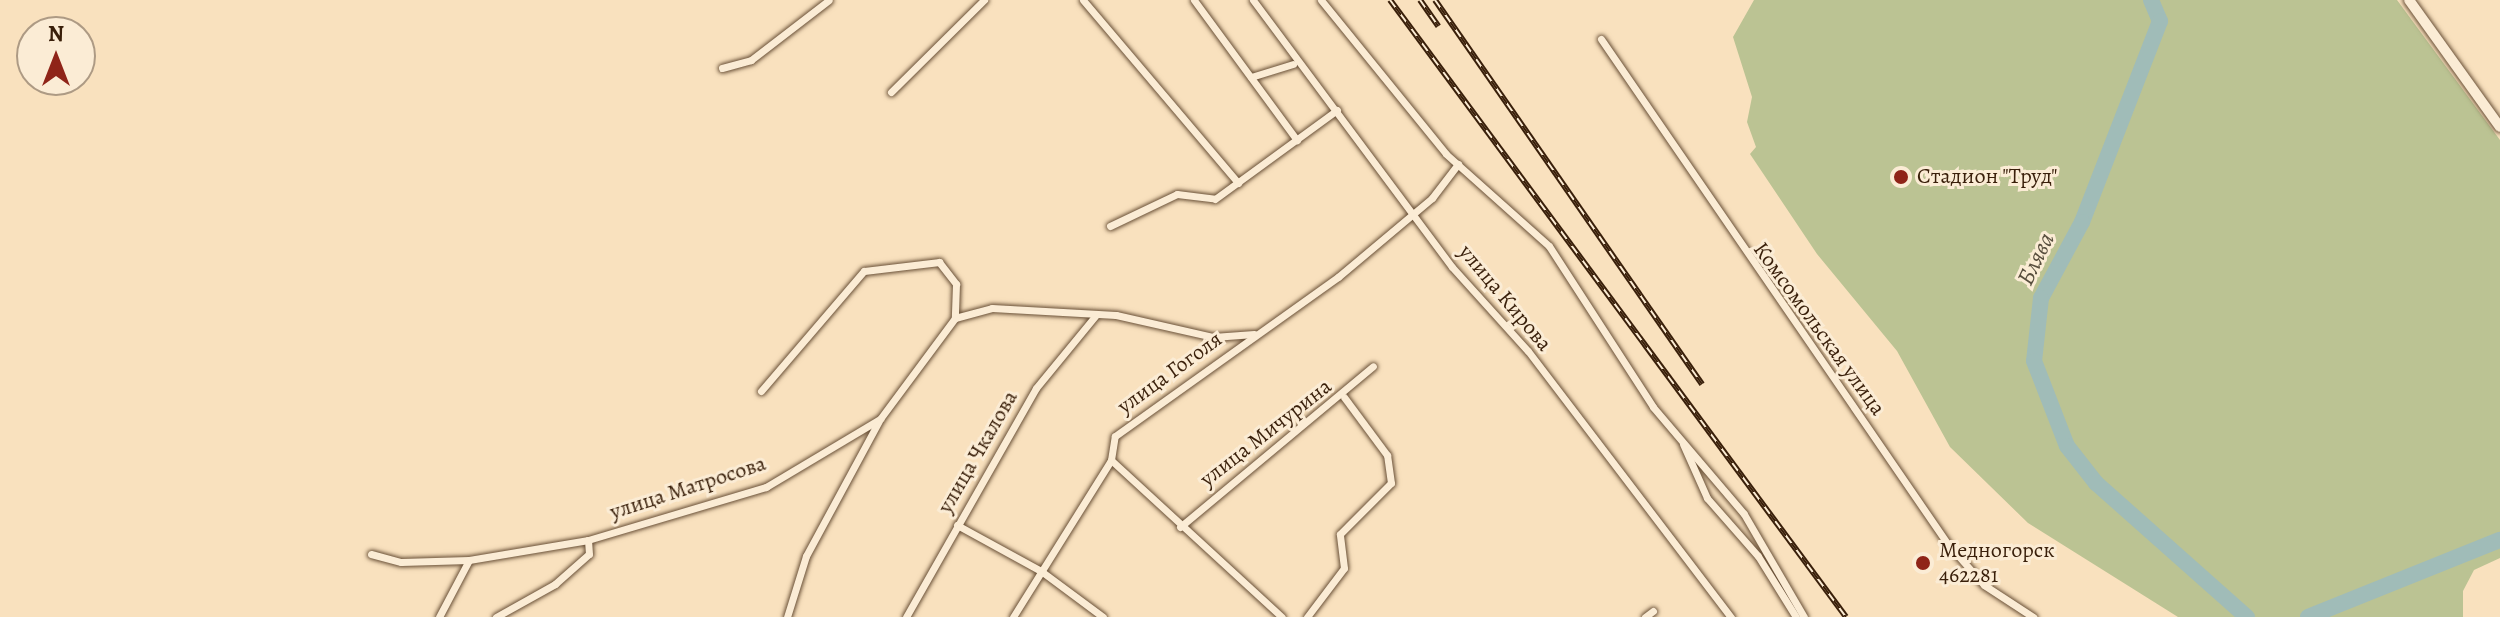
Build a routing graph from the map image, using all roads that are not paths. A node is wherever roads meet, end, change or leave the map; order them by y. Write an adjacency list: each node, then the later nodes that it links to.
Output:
1 (829, 0): 10 (street)
2 (984, 0): 12 (street)
3 (1083, 0): 17 (street)
4 (1194, 0): 11 (street)
5 (1253, 0): 13 (street, улица Кирова)
6 (1321, 0): 16 (street)
7 (2409, 0): 14 (street)
8 (1601, 39): 48 (street, Комсомольская улица)
9 (1293, 64): 11 (street)
10 (722, 68)
11 (1251, 77): 15 (street)
12 (891, 92)
13 (1337, 110): 15 (street); 18 (street, улица Кирова)
14 (2500, 127)
15 (1297, 140): 17 (street)
16 (1458, 164): 18 (street, улица Гоголя); 27 (street)
17 (1238, 183): 19 (street)
18 (1414, 210): 22 (street, улица Гоголя); 45 (street, улица Кирова)
19 (1110, 226)
20 (1096, 315): 21 (street); 22 (street); 29 (street, улица Чкалова)
21 (955, 318): 24 (street); 26 (street, улица Матросова)
22 (1254, 334): 28 (street, улица Гоголя)
23 (1373, 366): 25 (street, улица Мичурина)
24 (761, 391)
25 (1344, 397): 30 (street, улица Мичурина); 43 (street)
26 (880, 419): 31 (street, улица Матросова); 38 (street, улица Матросова)
27 (1682, 442): 46 (street); 47 (street)
28 (1111, 460): 30 (street); 34 (street, улица Гоголя)
29 (957, 525): 34 (street); 39 (street, улица Чкалова)
30 (1180, 527): 42 (street)
31 (588, 540): 33 (street, улица Матросова); 37 (street, улица Матросова)
32 (371, 554): 33 (street, улица Матросова)
33 (469, 560): 36 (street)
34 (1041, 571): 40 (street, улица Гоголя); 41 (street)
35 (1653, 611): 44 (street)
36 (439, 617)
37 (496, 617)
38 (787, 617)
39 (906, 617)
40 (1013, 617)
41 (1103, 617)
42 (1282, 617)
43 (1307, 617)
44 (1645, 617)
45 (1731, 617)
46 (1796, 617)
47 (1804, 617)
48 (2033, 617)

